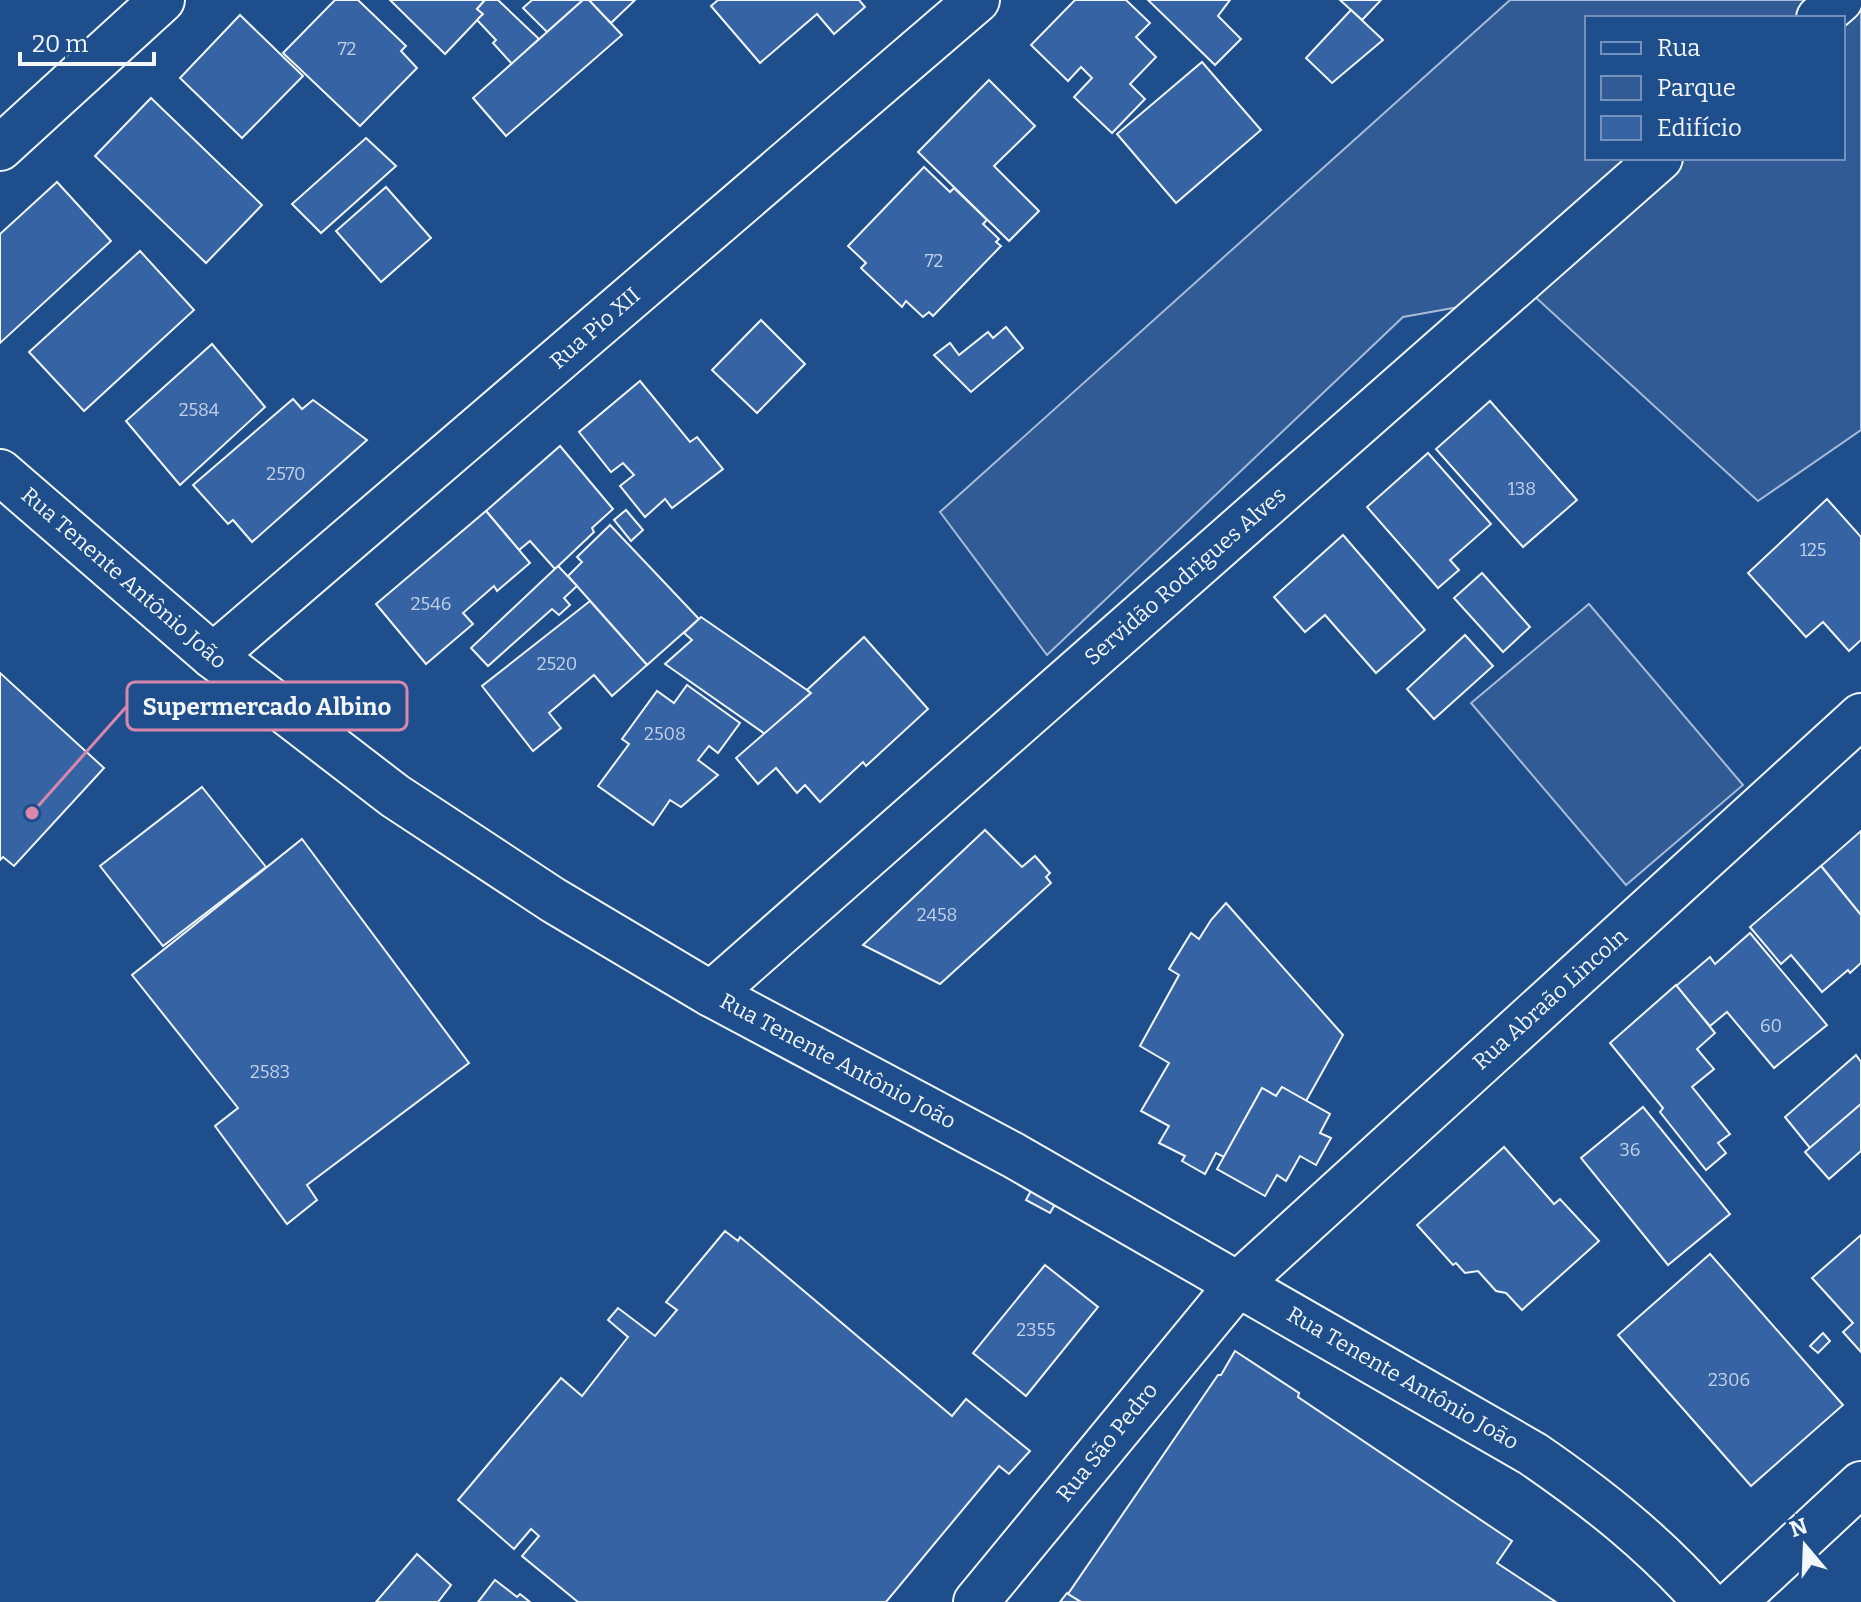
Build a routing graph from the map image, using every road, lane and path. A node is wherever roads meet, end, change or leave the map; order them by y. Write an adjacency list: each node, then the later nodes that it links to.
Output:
1 (162, 0): 5 (street)
2 (977, 0): 8 (street, Rua Pio XII)
3 (1840, 0): 4 (street)
4 (1821, 16)
5 (0, 148)
6 (1658, 160): 10 (street, Servidão Rodrigues Alves)
7 (0, 472): 8 (street, Rua Tenente Antônio João)
8 (213, 656): 10 (street, Rua Tenente Antônio João)
9 (1861, 716): 11 (street, Rua Abraão Lincoln)
10 (711, 994): 11 (street, Rua Tenente Antônio João)
11 (1239, 1283): 13 (street, Rua São Pedro); 14 (street, Rua Tenente Antônio João)
12 (1861, 1484): 15 (street)
13 (976, 1602)
14 (1706, 1602)
15 (1734, 1602)

